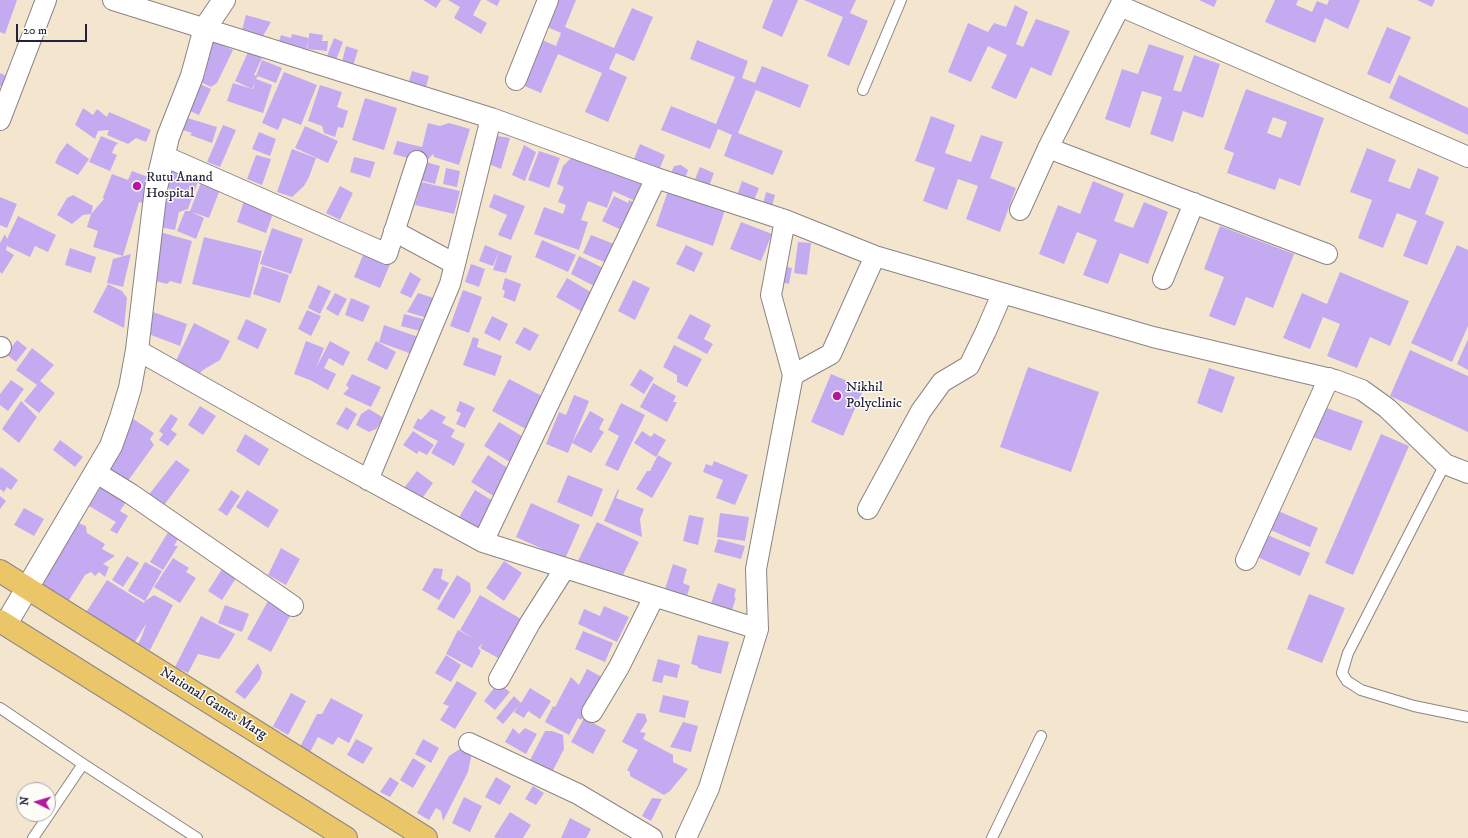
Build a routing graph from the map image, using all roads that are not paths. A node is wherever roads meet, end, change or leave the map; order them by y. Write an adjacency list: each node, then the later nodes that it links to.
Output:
1 (46, 0): 11 (street)
2 (113, 0): 7 (street)
3 (224, 0): 7 (street)
4 (548, 0): 8 (street)
5 (901, 0): 9 (lane)
6 (1116, 2): 12 (street); 14 (street)
7 (206, 28): 10 (street); 13 (street)
8 (516, 80)
9 (863, 90)
10 (491, 118): 16 (street); 23 (street)
11 (0, 120)
12 (1048, 148): 17 (street); 18 (street)
13 (164, 156): 20 (street); 26 (street)
14 (1468, 156)
15 (417, 161): 20 (street)
16 (656, 178): 19 (street); 34 (street)
17 (1194, 203): 21 (street); 24 (street)
18 (1020, 210)
19 (785, 220): 22 (street); 27 (street)
20 (394, 231): 23 (street)
21 (1327, 254)
22 (875, 256): 25 (street); 27 (street)
23 (455, 264): 32 (street)
24 (1163, 279)
25 (1002, 294): 28 (street); 33 (street)
26 (137, 350): 30 (street); 32 (street)
27 (793, 375): 42 (street)
28 (1328, 378): 29 (street); 35 (street)
29 (1445, 464): 31 (street); 46 (lane)
30 (96, 472): 38 (street); 40 (street)
31 (1468, 473)
32 (368, 480): 34 (street)
33 (868, 509)
34 (483, 542): 36 (street)
35 (1246, 560)
36 (565, 568): 39 (street); 43 (street)
37 (0, 571): 38 (main road, National Games Marg)
38 (28, 588): 41 (street); 53 (main road, National Games Marg)
39 (654, 597): 42 (street); 45 (street)
40 (293, 606)
41 (3, 623): 52 (main road)
42 (758, 629): 55 (street)
43 (498, 679)
44 (0, 708): 49 (lane)
45 (592, 712)
46 (1468, 717)
47 (1041, 736): 56 (lane)
48 (469, 743): 54 (street)
49 (83, 764): 50 (lane); 51 (lane)
50 (33, 838)
51 (197, 838)
52 (346, 838)
53 (426, 838)
54 (652, 838)
55 (686, 838)
56 (992, 838)

